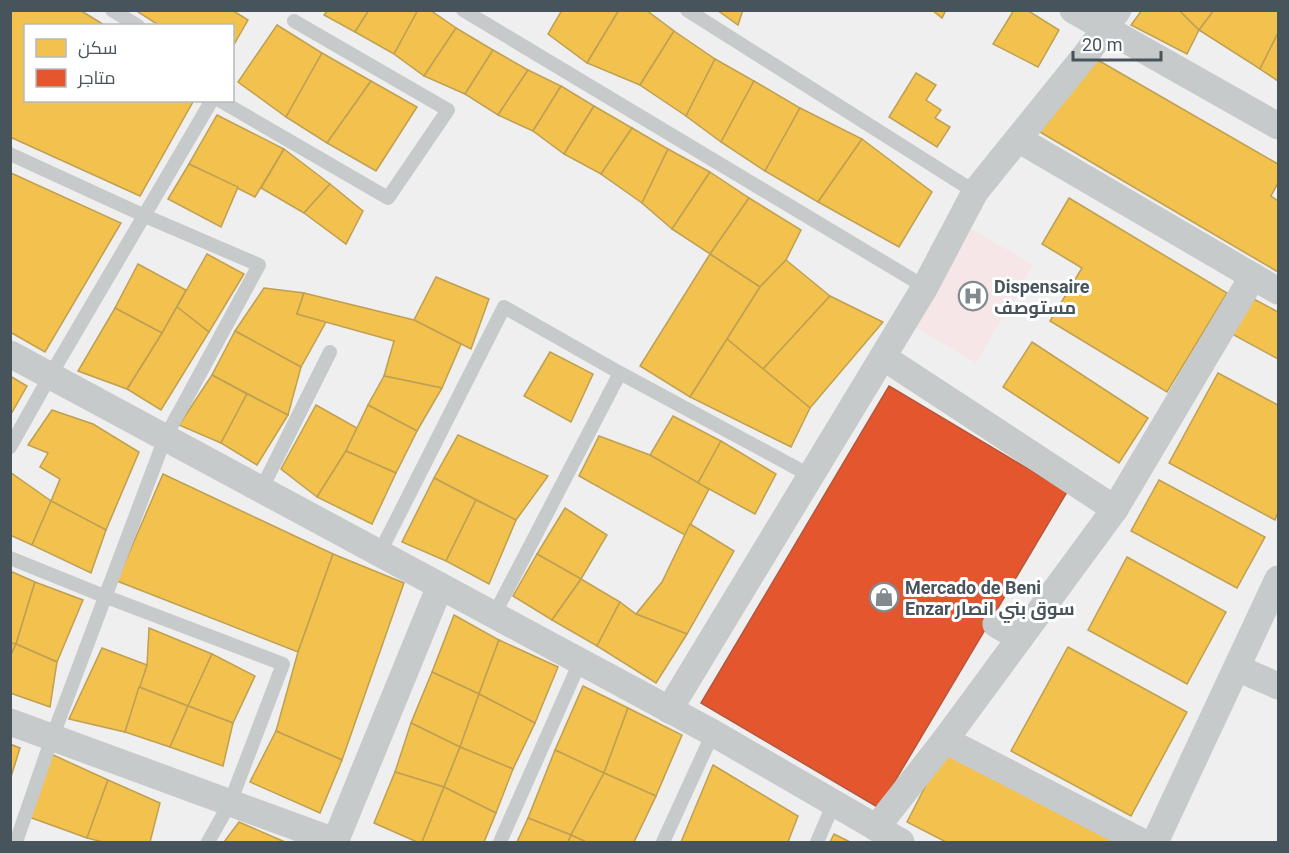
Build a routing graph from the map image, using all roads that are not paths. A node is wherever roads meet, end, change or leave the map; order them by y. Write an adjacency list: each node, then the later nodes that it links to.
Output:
1 (112, 10): 7 (lane)
2 (463, 10): 16 (lane)
3 (687, 10): 13 (lane)
4 (1073, 10): 5 (street)
5 (1111, 20): 10 (street); 11 (street)
6 (294, 21): 9 (lane)
7 (135, 24)
8 (211, 102): 14 (lane)
9 (222, 102)
10 (1278, 126)
11 (1018, 138): 13 (street); 15 (street)
12 (10, 154): 14 (lane)
13 (975, 192): 16 (street)
14 (145, 216): 22 (lane); 23 (lane)
15 (1253, 276): 17 (street); 27 (street)
16 (925, 287): 20 (street)
17 (1278, 291)
18 (330, 352): 26 (lane)
19 (10, 354): 22 (street)
20 (883, 357): 25 (street); 27 (street)
21 (620, 373): 25 (lane); 28 (lane); 33 (lane)
22 (50, 376): 23 (street); 24 (lane)
23 (165, 438): 26 (street); 32 (lane)
24 (10, 447)
25 (811, 476): 39 (street)
26 (261, 490): 28 (street)
27 (1115, 509): 35 (street)
28 (380, 554): 31 (street)
29 (10, 558): 32 (lane)
30 (1278, 579): 37 (street)
31 (440, 586): 33 (street); 47 (street)
32 (104, 597): 42 (lane); 44 (lane)
33 (494, 615): 36 (street)
34 (996, 624): 35 (street)
35 (1020, 638): 43 (street)
36 (579, 662): 39 (street); 50 (lane)
37 (1237, 668): 38 (street); 55 (street)
38 (1278, 686)
39 (669, 710): 41 (street)
40 (10, 722): 42 (street)
41 (713, 733): 45 (street); 51 (lane)
42 (52, 738): 44 (street); 48 (lane)
43 (945, 740): 46 (street); 54 (street)
44 (230, 803): 47 (street); 49 (lane)
45 (834, 803): 46 (street); 52 (lane)
46 (876, 828): 53 (street)
47 (336, 842)
48 (16, 843)
49 (208, 843)
50 (500, 843)
51 (663, 843)
52 (817, 843)
53 (901, 843)
54 (1142, 843)
55 (1155, 843)

